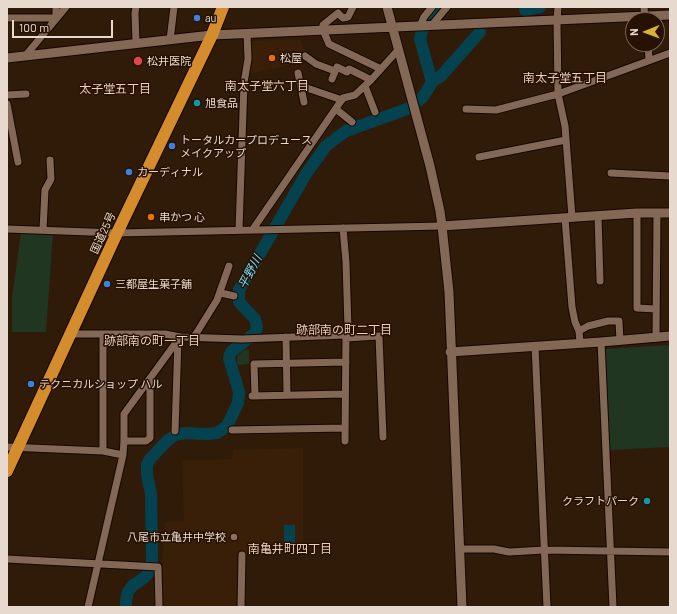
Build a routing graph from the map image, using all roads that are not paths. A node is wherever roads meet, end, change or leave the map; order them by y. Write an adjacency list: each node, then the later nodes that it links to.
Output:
1 (56, 7): 13 (street)
2 (66, 7): 13 (street)
3 (136, 7): 22 (street)
4 (174, 7): 21 (street)
5 (224, 7): 20 (highway, 国道25号)
6 (353, 7): 18 (street)
7 (387, 7): 17 (street)
8 (432, 7): 16 (street)
9 (447, 7): 15 (street)
10 (558, 7): 14 (street)
11 (625, 15): 14 (street)
12 (7, 18): 13 (street)
13 (56, 18): 26 (street)
14 (557, 20): 15 (street); 38 (street)
15 (432, 25): 16 (street)
16 (420, 26): 17 (street)
17 (392, 27): 18 (street); 23 (street)
18 (323, 30): 19 (street); 30 (street)
19 (247, 33): 20 (street); 63 (street)
20 (212, 35): 21 (street); 64 (highway, 国道25号)
21 (170, 40): 22 (street)
22 (136, 44): 26 (street)
23 (398, 50): 30 (street); 58 (street)
24 (648, 52): 29 (street)
25 (670, 53): 29 (street)
26 (26, 55): 28 (street)
27 (305, 56): 31 (street)
28 (7, 58)
29 (649, 60): 38 (street)
30 (381, 69): 34 (street)
31 (336, 70): 33 (street); 34 (street)
32 (298, 73): 35 (street)
33 (332, 79)
34 (371, 80): 36 (street)
35 (301, 86): 40 (street); 41 (street)
36 (365, 86): 40 (street); 45 (street)
37 (26, 94): 39 (street)
38 (558, 94): 44 (street); 47 (street)
39 (7, 95)
40 (342, 100): 43 (street)
41 (304, 102)
42 (7, 104): 50 (street)
43 (336, 109): 46 (street); 61 (street)
44 (466, 109)
45 (375, 112)
46 (352, 122)
47 (566, 140): 48 (street); 57 (street)
48 (479, 157)
49 (50, 160): 62 (street)
50 (18, 162)
51 (611, 173): 52 (street)
52 (670, 176)
53 (670, 212): 55 (street)
54 (637, 213): 55 (street); 56 (street); 69 (street)
55 (657, 213): 69 (street)
56 (598, 216): 57 (street); 66 (street)
57 (568, 218): 58 (street); 70 (street)
58 (442, 226): 59 (street); 83 (street)
59 (343, 228): 61 (street); 76 (street)
60 (7, 229): 62 (street)
61 (253, 229): 63 (street)
62 (43, 230): 64 (street)
63 (239, 230): 64 (street)
64 (117, 232): 71 (highway, 国道25号)
65 (229, 266): 67 (street)
66 (600, 281)
67 (221, 292): 68 (street); 74 (street)
68 (234, 296)
69 (656, 309): 78 (street)
70 (579, 331): 79 (street); 81 (street)
71 (70, 334): 72 (street); 95 (highway, 国道25号)
72 (103, 334): 77 (street); 96 (street)
73 (670, 336): 78 (street)
74 (194, 337): 75 (street); 77 (street)
75 (286, 337): 76 (street); 85 (street)
76 (346, 337): 84 (street); 92 (street)
77 (179, 338): 86 (street); 91 (street)
78 (656, 338): 79 (street)
79 (620, 341): 80 (street)
80 (601, 342): 81 (street); 101 (street)
81 (580, 343): 82 (street)
82 (535, 346): 83 (street); 100 (street)
83 (450, 352): 99 (street)
84 (346, 362): 85 (street); 87 (street)
85 (286, 363): 88 (street); 88 (street)
86 (150, 380): 93 (street); 93 (street)
87 (345, 394): 88 (street); 89 (street)
88 (287, 395)
89 (345, 428): 90 (street); 94 (street)
90 (232, 430)
91 (175, 431)
92 (383, 437)
93 (124, 441): 97 (street)
94 (344, 441)
95 (12, 447): 96 (street); 98 (highway, 国道25号)
96 (103, 451): 97 (street)
97 (123, 454): 105 (street)
98 (7, 471)
99 (459, 549): 100 (street); 109 (street)
100 (544, 550): 101 (street); 110 (street)
101 (610, 551): 102 (street); 111 (street)
102 (670, 552)
103 (242, 555): 108 (street)
104 (7, 559): 105 (street)
105 (98, 564): 106 (street); 107 (street)
106 (88, 607)
107 (159, 607)
108 (241, 607)
109 (462, 607)
110 (547, 607)
111 (613, 607)

